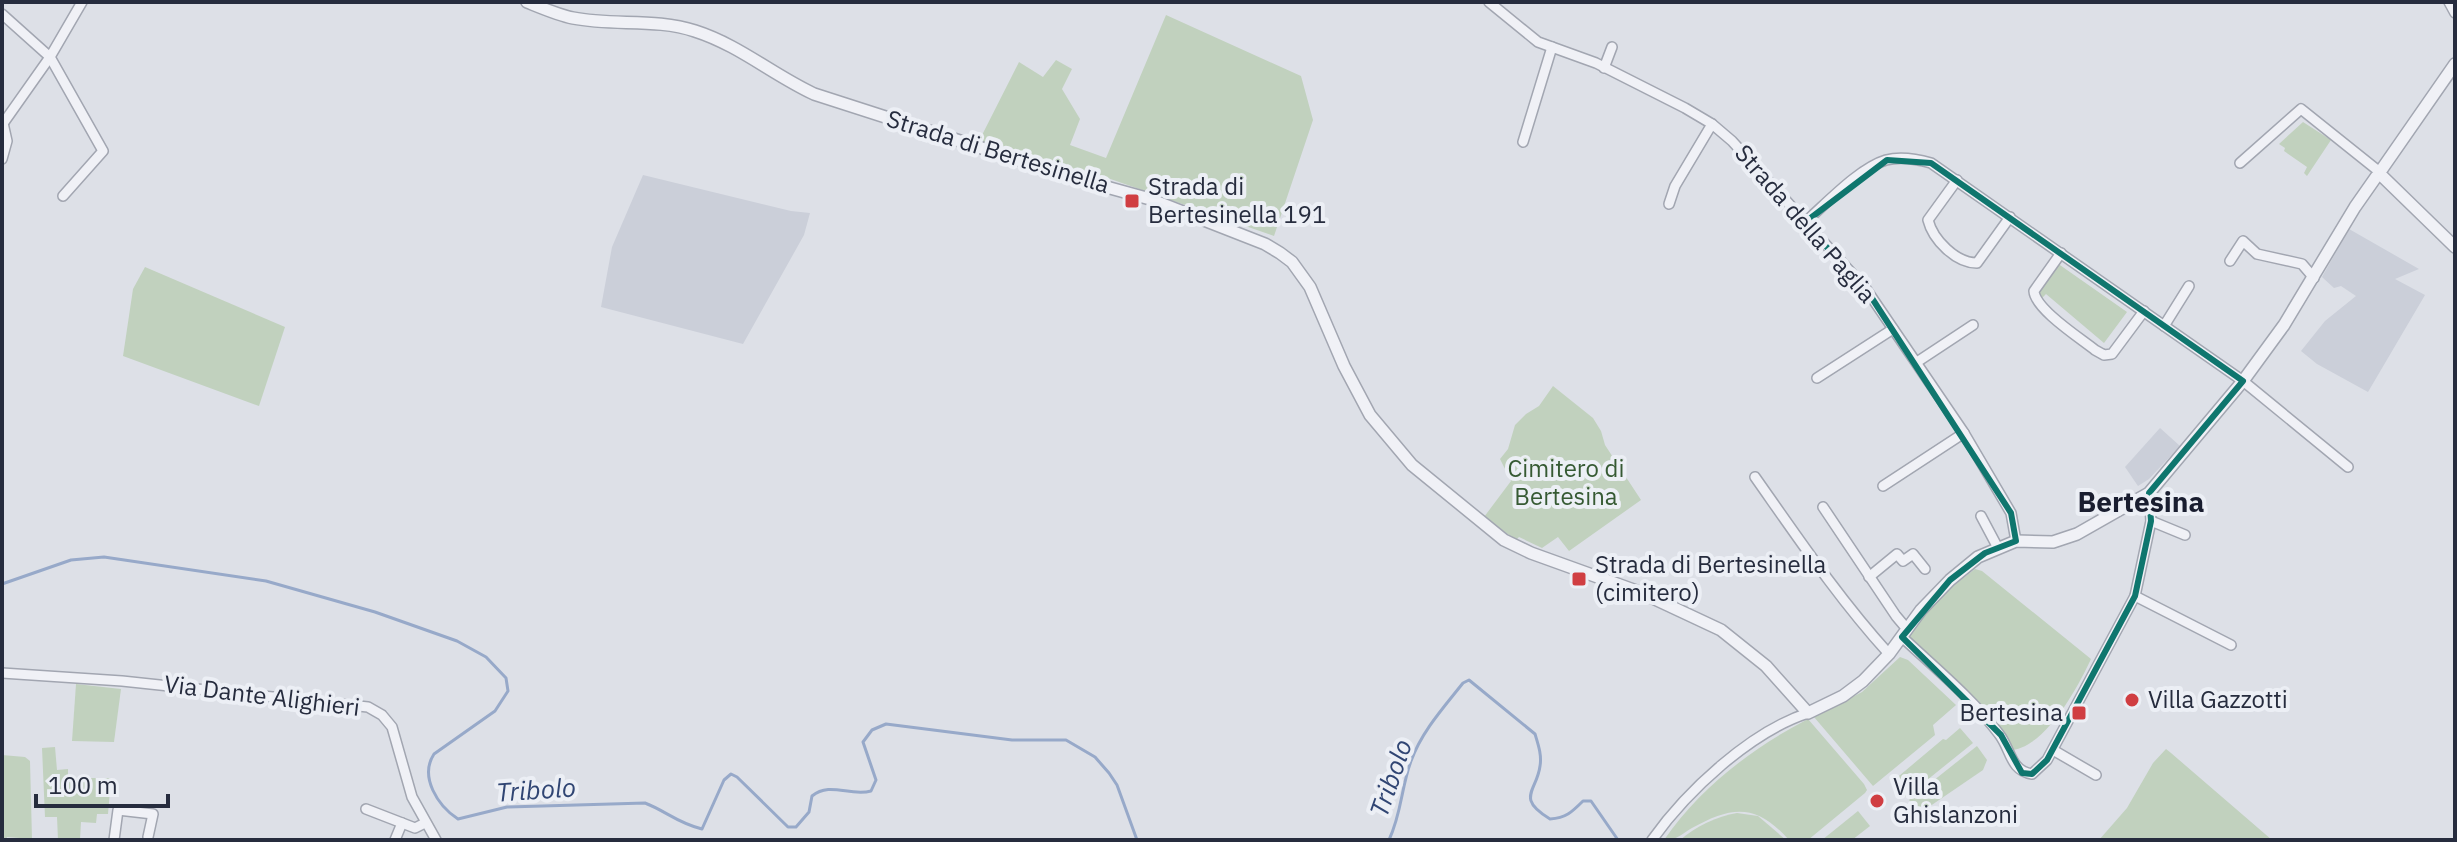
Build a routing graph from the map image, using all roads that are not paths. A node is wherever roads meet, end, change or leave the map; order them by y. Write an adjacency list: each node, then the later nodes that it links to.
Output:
1 (82, 2): 9 (street)
2 (527, 2): 53 (street, Strada di Bertesinella)
3 (1489, 2): 7 (street, Strada della Paglia)
4 (2449, 2): 5 (street)
5 (2455, 13)
6 (2, 14): 9 (street)
7 (1552, 47): 11 (street, Strada della Paglia); 14 (street)
8 (1612, 47): 11 (street)
9 (50, 57): 12 (street); 19 (street)
10 (2455, 64): 17 (street)
11 (1604, 68): 13 (street, Strada della Paglia)
12 (3, 124): 15 (street)
13 (1712, 124): 20 (street, Strada della Paglia); 22 (street, Strada della Paglia)
14 (1523, 142)
15 (2, 159)
16 (2240, 163): 17 (street)
17 (2380, 173): 23 (street); 26 (street)
18 (1957, 180): 21 (street); 21 (street); 22 (street)
19 (63, 196)
20 (1669, 204)
21 (2010, 217): 24 (street)
22 (1804, 223): 31 (street, Strada della Paglia)
23 (2455, 247)
24 (2061, 253): 28 (street); 28 (street)
25 (2230, 261): 26 (street)
26 (2314, 278): 34 (street)
27 (2189, 286): 30 (street)
28 (2144, 311): 30 (street)
29 (1973, 325): 32 (street)
30 (2164, 326): 34 (street)
31 (1893, 329): 32 (street, Strada della Paglia); 33 (street, Strada della Paglia)
32 (1917, 362): 35 (street, Strada della Paglia)
33 (1817, 378)
34 (2243, 381): 36 (street); 39 (street)
35 (1964, 433): 38 (street); 44 (street, Strada della Paglia)
36 (2348, 467)
37 (1755, 477): 51 (street)
38 (1883, 486)
39 (2149, 493): 42 (street); 44 (street)
40 (1823, 507): 47 (street)
41 (1981, 516): 45 (street)
42 (2151, 521): 43 (street); 48 (street)
43 (2185, 535)
44 (2016, 541): 45 (street)
45 (1998, 548): 49 (street)
46 (1925, 569): 47 (street)
47 (1869, 577): 49 (street)
48 (2135, 596): 50 (street); 54 (street)
49 (1905, 633): 51 (street); 54 (street)
50 (2231, 645)
51 (1889, 654): 53 (street)
52 (2, 673): 58 (street, Via Dante Alighieri)
53 (1808, 713): 63 (street)
54 (2053, 750): 55 (street)
55 (2096, 775)
56 (366, 809): 57 (street)
57 (402, 823): 58 (street); 61 (street)
58 (425, 823): 62 (street, Via Dante Alighieri)
59 (148, 837): 60 (street)
60 (114, 840)
61 (395, 840)
62 (436, 840)
63 (1652, 840)

